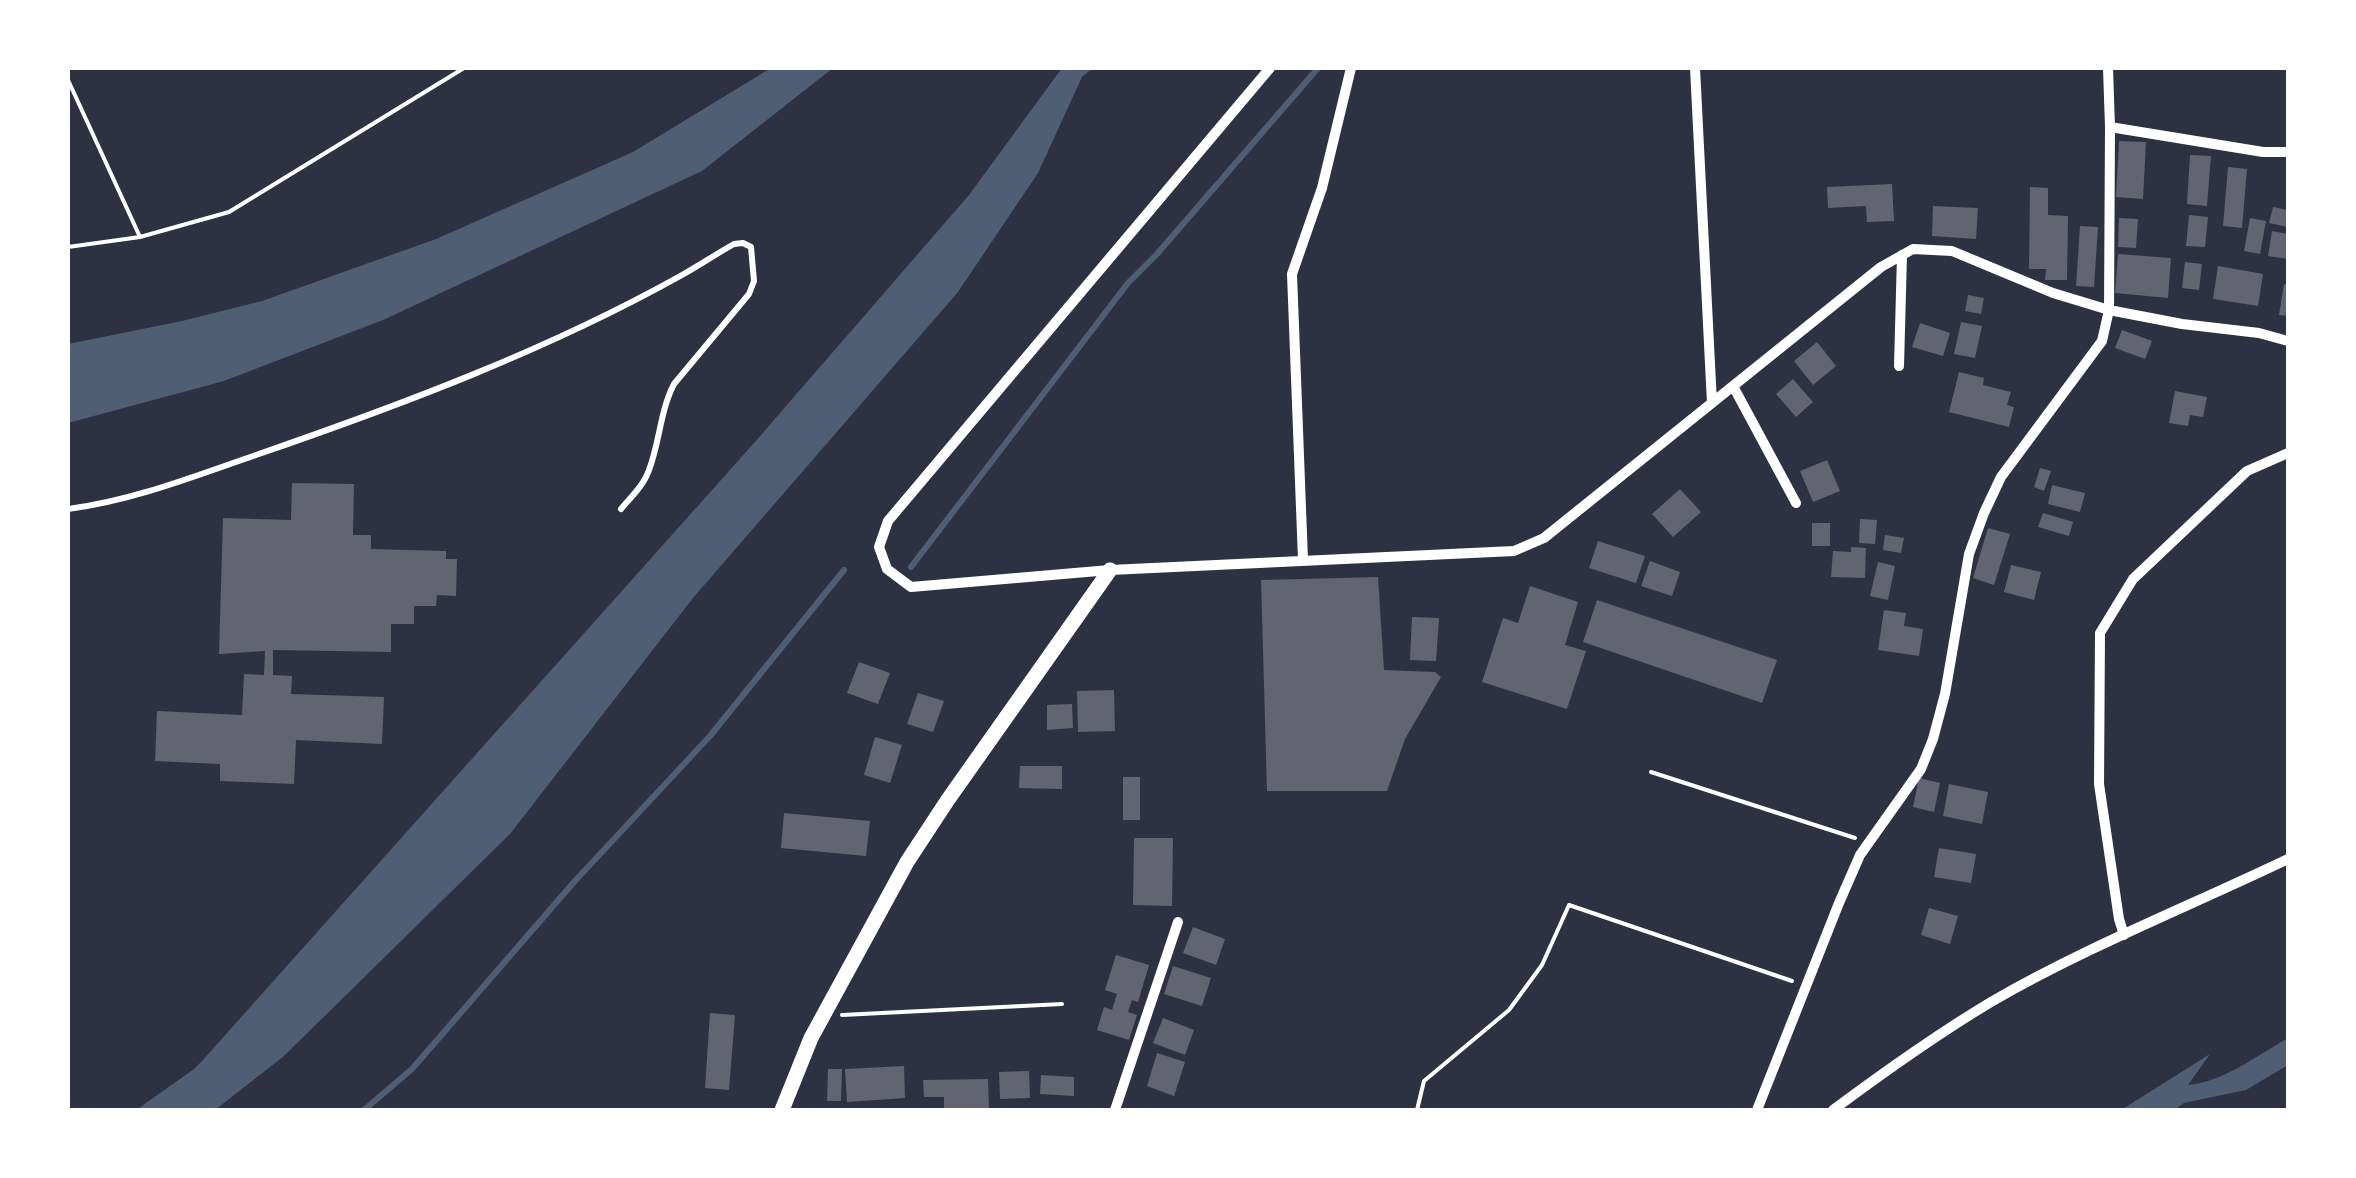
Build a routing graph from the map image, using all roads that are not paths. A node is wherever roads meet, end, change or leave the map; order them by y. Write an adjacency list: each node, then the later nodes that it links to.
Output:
1 (1270, 68): 18 (street)
2 (1352, 68): 17 (street)
3 (1695, 68): 12 (street)
4 (2108, 68): 5 (street)
5 (2110, 127): 6 (street); 8 (street)
6 (2288, 152)
7 (1902, 256): 8 (street); 10 (street); 11 (street)
8 (2108, 310): 9 (street); 24 (street)
9 (2288, 340)
10 (1899, 366)
11 (1733, 386): 12 (street); 14 (street)
12 (1712, 402): 17 (street)
13 (2288, 452): 21 (street)
14 (1796, 503)
15 (68, 509): 16 (lane)
16 (621, 509)
17 (1304, 560): 18 (street)
18 (1110, 570): 22 (street)
19 (2288, 859): 21 (street)
20 (1178, 922): 23 (street)
21 (2124, 936): 25 (street)
22 (782, 1110)
23 (1114, 1110)
24 (1757, 1110)
25 (1833, 1110)

